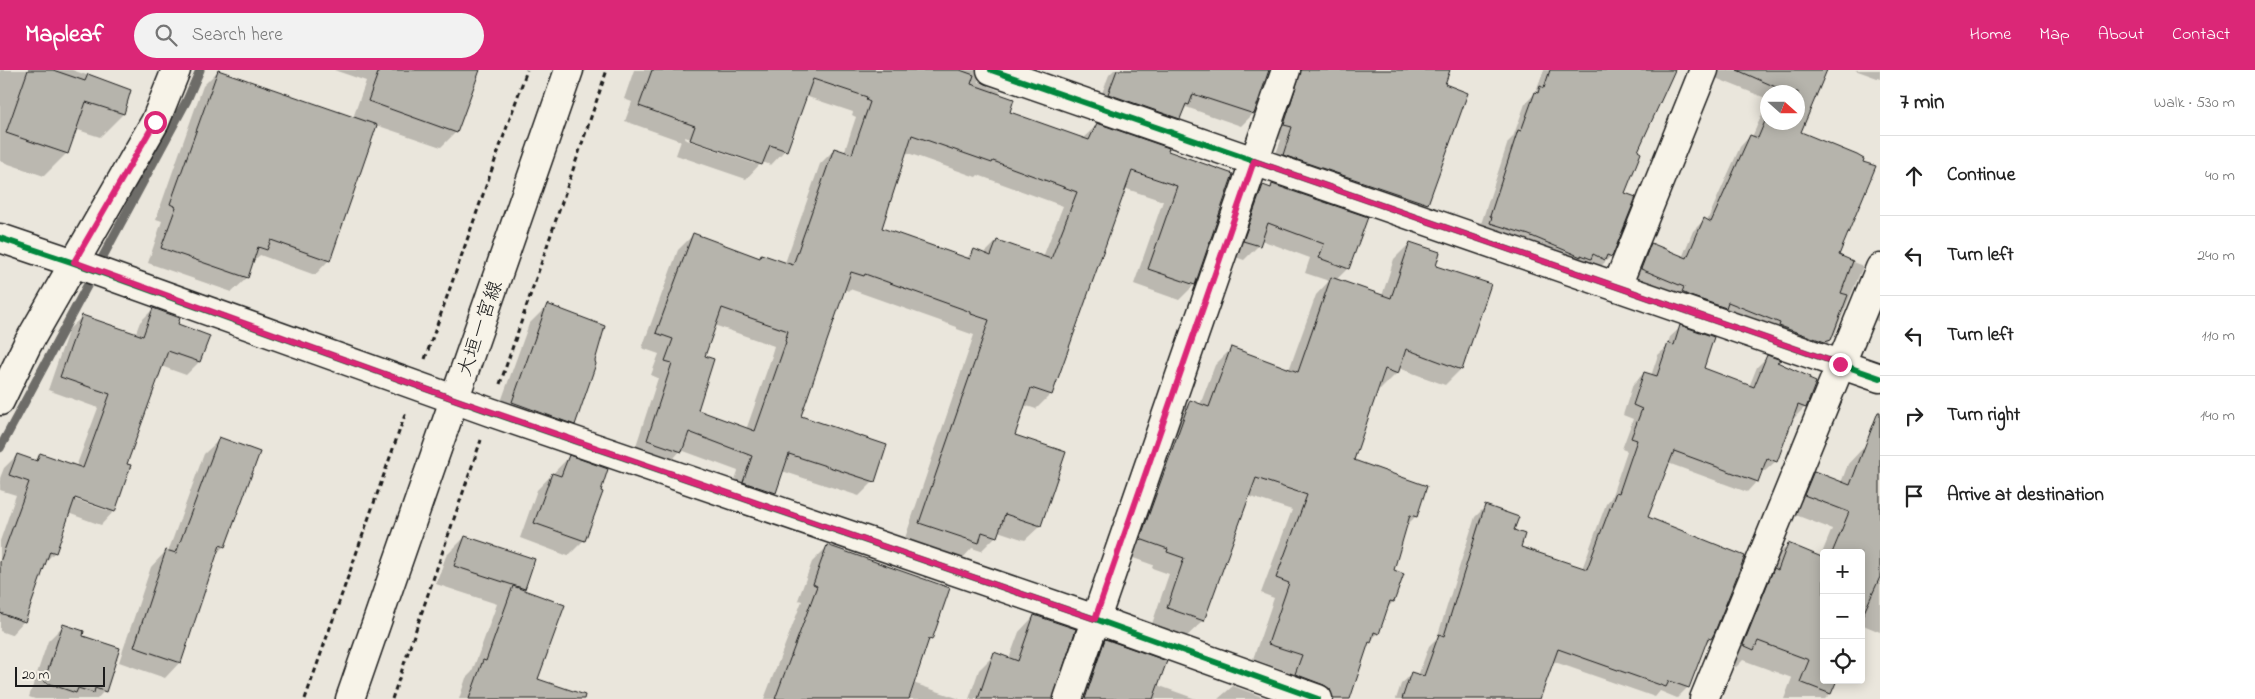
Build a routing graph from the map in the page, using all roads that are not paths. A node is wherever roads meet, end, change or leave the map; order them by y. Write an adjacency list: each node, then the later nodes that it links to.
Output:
1 (176, 70): 8 (street)
2 (569, 70): 13 (street, 大垣一宮線)
3 (991, 70): 6 (street)
4 (1286, 70): 6 (street)
5 (1704, 70): 10 (street)
6 (1254, 161): 10 (street); 15 (street)
7 (0, 238): 8 (street)
8 (88, 268): 13 (street); 14 (street)
9 (1880, 268): 11 (street)
10 (1617, 286): 11 (street)
11 (1840, 364): 12 (street); 19 (street)
12 (1880, 378)
13 (454, 399): 15 (street); 16 (street, 大垣一宮線)
14 (0, 401)
15 (1095, 619): 17 (street); 18 (street)
16 (350, 699)
17 (1068, 699)
18 (1318, 699)
19 (1704, 699)

